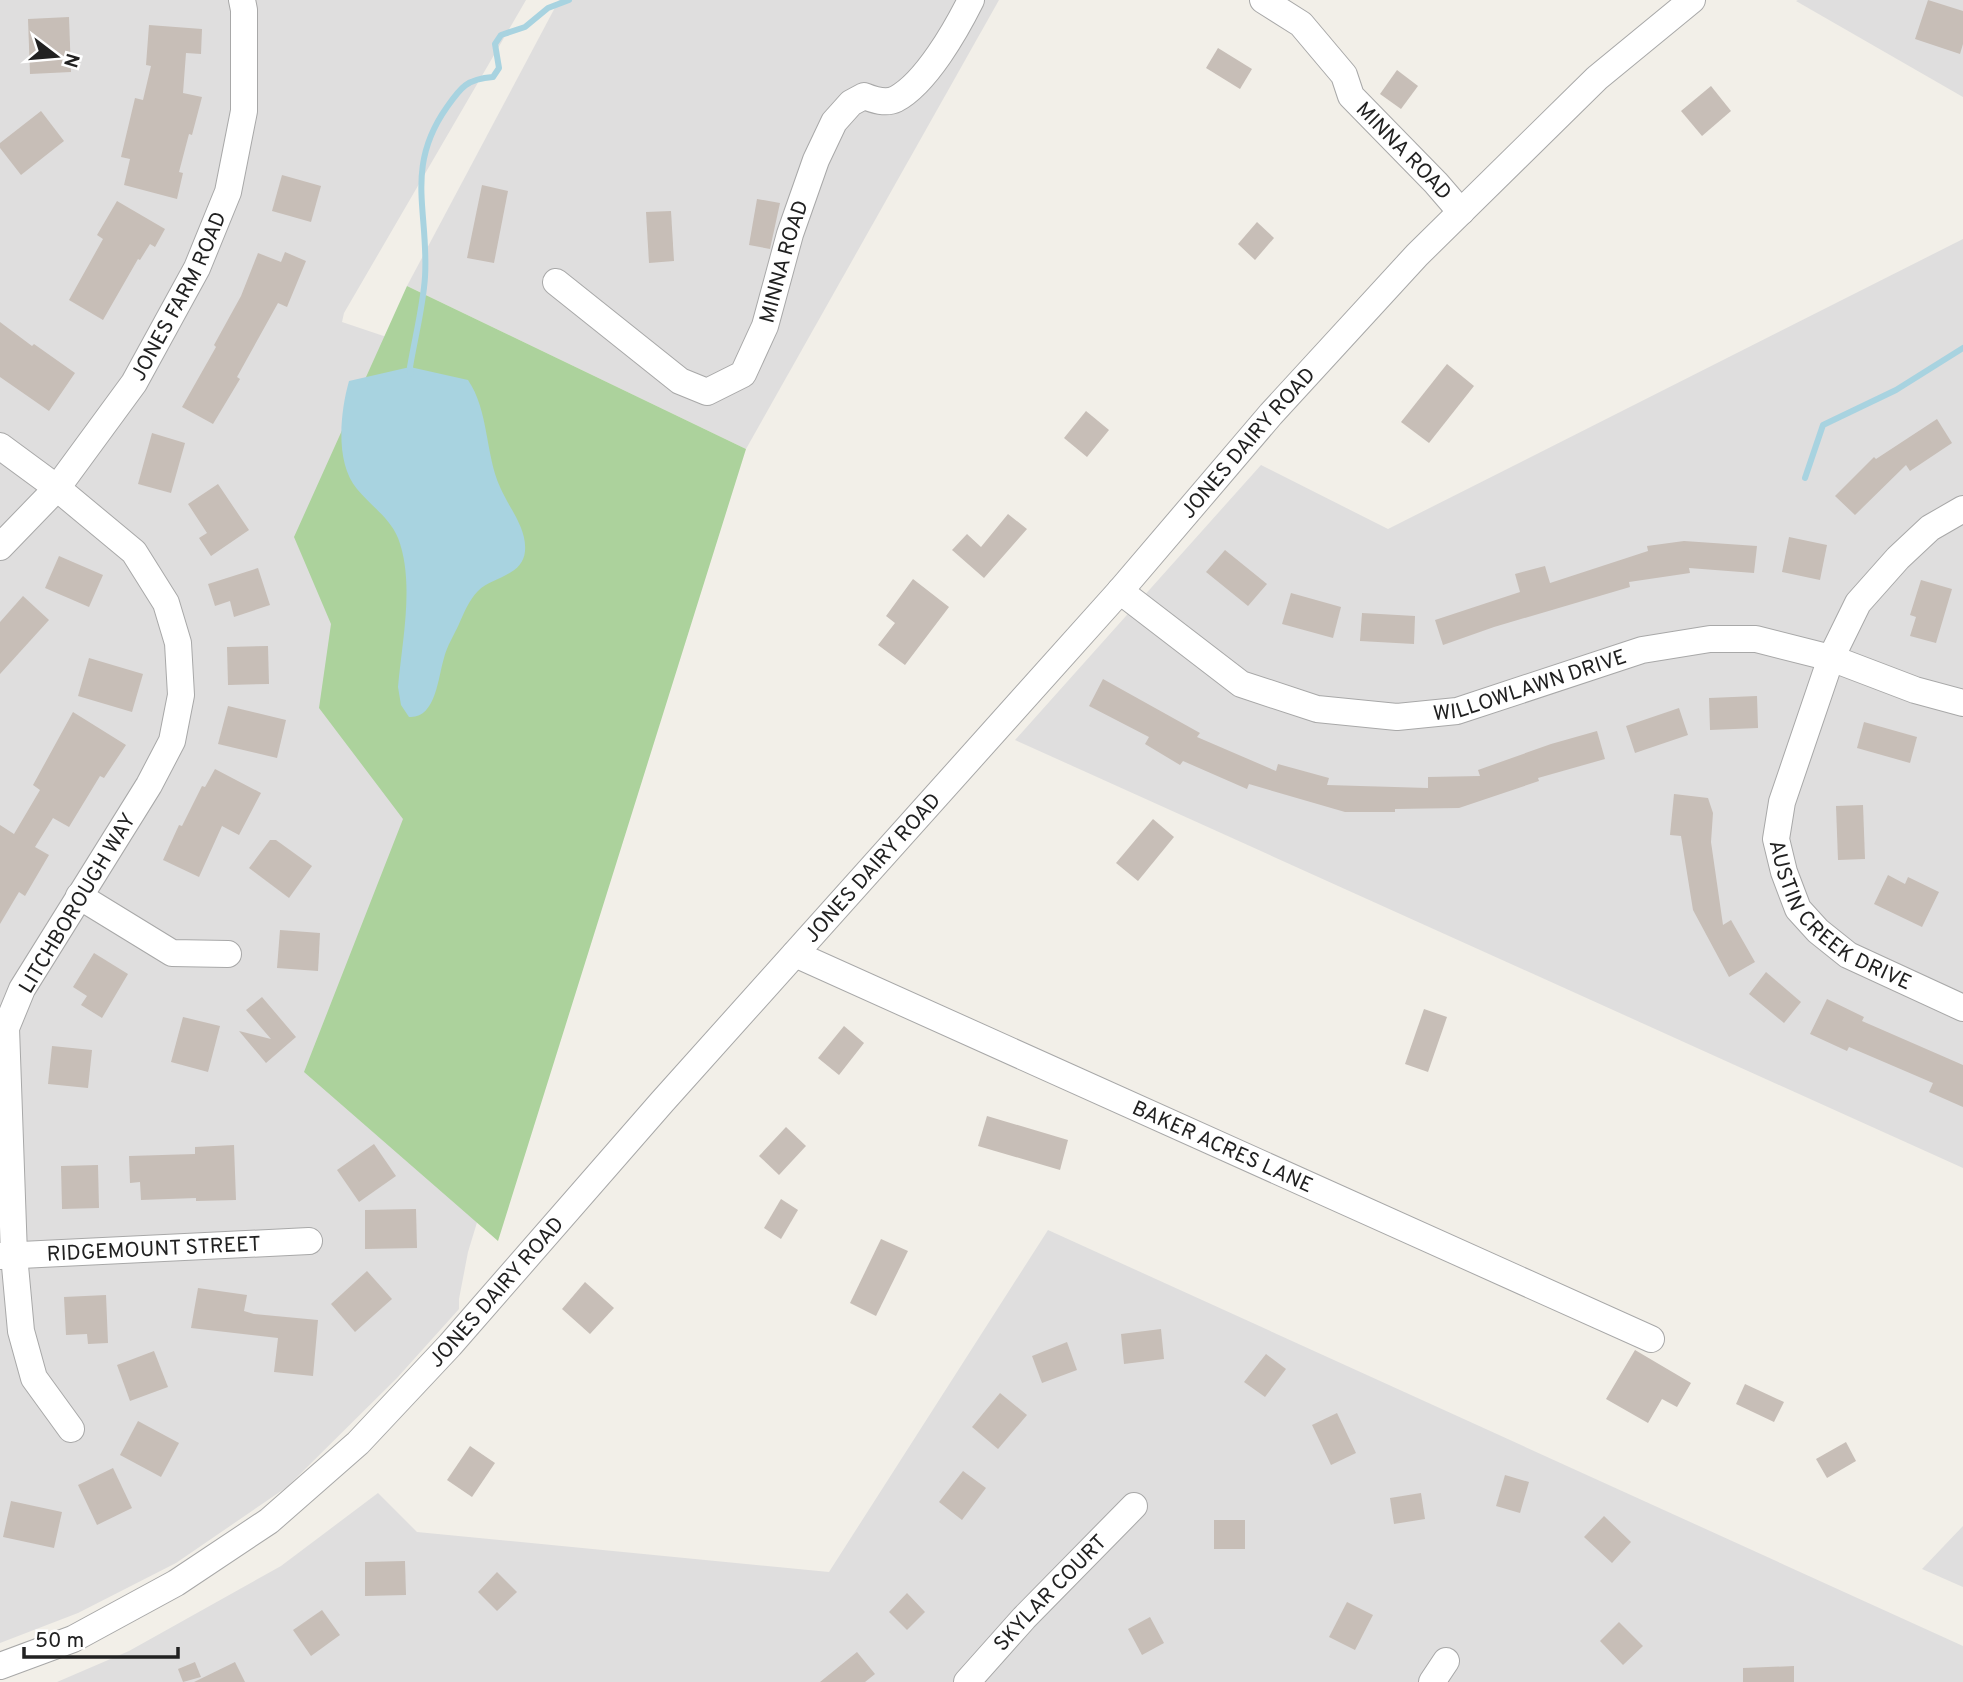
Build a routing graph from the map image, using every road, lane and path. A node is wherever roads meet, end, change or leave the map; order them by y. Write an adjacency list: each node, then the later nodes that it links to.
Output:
1 (242, 0): 8 (street, JONES FARM ROAD)
2 (971, 0): 6 (street, MINNA ROAD)
3 (1263, 0): 5 (street, MINNA ROAD)
4 (1692, 0): 5 (street, JONES DAIRY ROAD)
5 (1461, 212): 11 (street, JONES DAIRY ROAD)
6 (556, 282)
7 (0, 446): 8 (street, LITCHBOROUGH WAY)
8 (57, 488): 10 (street, JONES FARM ROAD); 14 (street, LITCHBOROUGH WAY)
9 (1963, 509): 12 (street, AUSTIN CREEK DRIVE)
10 (0, 547)
11 (1120, 591): 12 (street, WILLOWLAWN DRIVE); 16 (street, JONES DAIRY ROAD)
12 (1831, 658): 13 (street, WILLOWLAWN DRIVE); 17 (street, AUSTIN CREEK DRIVE)
13 (1963, 702)
14 (79, 896): 15 (street); 19 (street, LITCHBOROUGH WAY)
15 (228, 954)
16 (795, 954): 20 (street, BAKER ACRES LANE); 23 (street, JONES DAIRY ROAD)
17 (1963, 1008)
18 (309, 1241): 19 (street, RIDGEMOUNT STREET)
19 (7, 1255): 21 (street, LITCHBOROUGH WAY)
20 (1651, 1339)
21 (71, 1429)
22 (1134, 1506): 24 (street, SKYLAR COURT)
23 (0, 1666)
24 (967, 1682)

